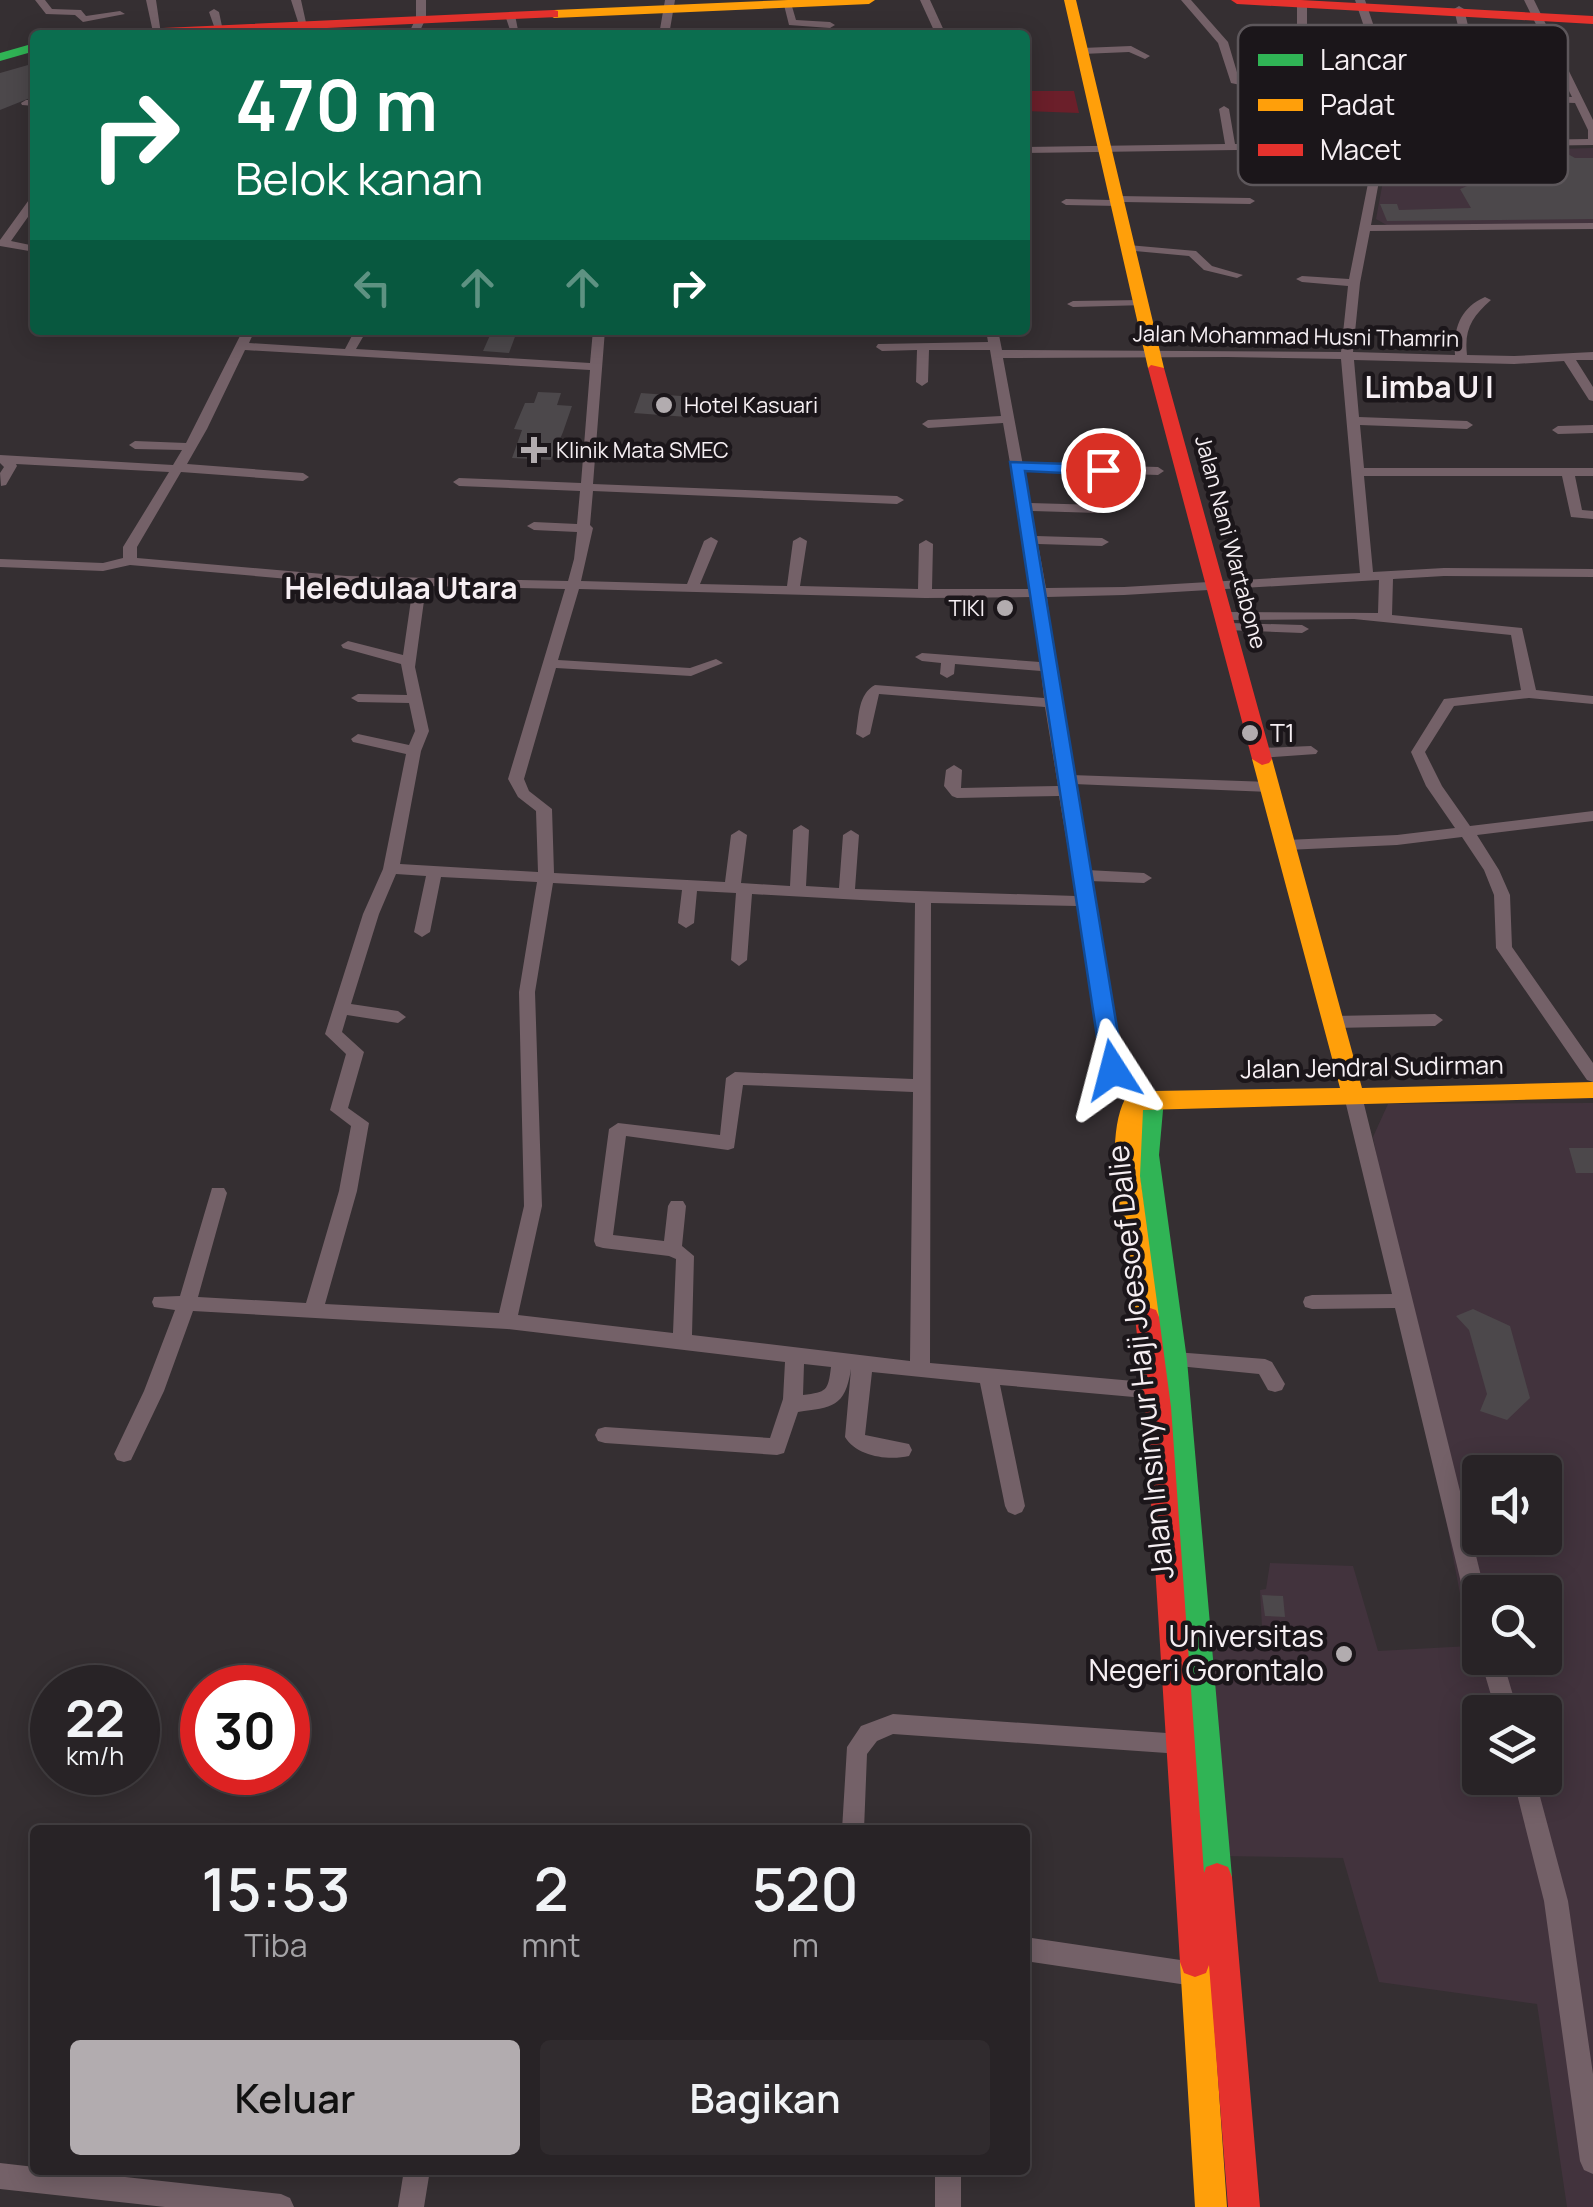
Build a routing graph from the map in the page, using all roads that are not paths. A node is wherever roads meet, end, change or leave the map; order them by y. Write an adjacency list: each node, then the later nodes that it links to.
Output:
1 (40, 0): 19 (street)
2 (151, 0): 20 (street)
3 (296, 0): 17 (street)
4 (868, 0): 11 (main road)
5 (925, 0): 23 (street)
6 (1070, 0): 25 (main road, Jalan Nani Wartabone)
7 (1186, 0): 28 (street)
8 (1237, 0): 12 (main road)
9 (1362, 3): 12 (main road); 14 (main road)
10 (670, 4): 11 (main road); 15 (main road); 22 (street)
11 (828, 9)
12 (1303, 10)
13 (1534, 10): 14 (main road); 16 (main road)
14 (1459, 11): 18 (street)
15 (418, 18): 17 (main road)
16 (1593, 18)
17 (304, 25): 21 (main road)
18 (1463, 25)
19 (119, 28)
20 (158, 30)
21 (168, 30)
22 (665, 30)
23 (939, 30)
24 (30, 48): 27 (main road)
25 (1082, 51): 26 (street); 39 (main road, Jalan Nani Wartabone)
26 (1145, 56)
27 (0, 57)
28 (1238, 82)
29 (1568, 84): 31 (street)
30 (1568, 100): 31 (street)
31 (1576, 100): 33 (street)
32 (1224, 109): 36 (street)
33 (1593, 130): 35 (street)
34 (1568, 142): 35 (street)
35 (1593, 142)
36 (1231, 148): 37 (street); 39 (street)
37 (1238, 148)
38 (1030, 150): 39 (street)
39 (1103, 150): 41 (main road, Jalan Nani Wartabone)
40 (1372, 185): 46 (street)
41 (1118, 201): 42 (street); 43 (street); 49 (main road, Jalan Nani Wartabone)
42 (1250, 201)
43 (1066, 202)
44 (30, 206): 47 (street)
45 (1593, 226): 46 (street)
46 (1364, 228): 52 (street)
47 (2, 243): 48 (street)
48 (30, 247)
49 (1128, 248): 50 (street); 54 (main road, Jalan Nani Wartabone)
50 (1238, 276)
51 (1302, 280): 52 (street)
52 (1354, 284): 66 (street)
53 (1485, 300): 69 (street)
54 (1142, 303): 55 (street); 65 (main road, Jalan Nani Wartabone)
55 (1074, 304)
56 (246, 335): 60 (street)
57 (358, 335): 64 (street)
58 (598, 335): 70 (street)
59 (993, 335): 63 (street)
60 (241, 346): 64 (street); 80 (street)
61 (923, 346): 62 (street, Jalan Mohammad Husni Thamrin); 63 (street, Jalan Mohammad Husni Thamrin); 71 (street)
62 (882, 347)
63 (997, 350): 65 (street, Jalan Mohammad Husni Thamrin); 73 (street)
64 (349, 352): 70 (street)
65 (1152, 354): 66 (street, Jalan Mohammad Husni Thamrin); 112 (main road, Jalan Nani Wartabone)
66 (1347, 354): 69 (street, Jalan Mohammad Husni Thamrin); 74 (street)
67 (1593, 356): 68 (street, Jalan Mohammad Husni Thamrin)
68 (1568, 358): 69 (street, Jalan Mohammad Husni Thamrin); 72 (street)
69 (1461, 359)
70 (594, 367): 93 (street)
71 (922, 382)
72 (1593, 397)
73 (1008, 419): 75 (street); 82 (street)
74 (1353, 421): 76 (street); 86 (street)
75 (928, 424)
76 (1467, 425)
77 (1593, 428): 78 (street)
78 (1558, 430)
79 (135, 445): 80 (street)
80 (191, 447): 83 (street)
81 (2, 459): 83 (street); 91 (street)
82 (1016, 465): 84 (street); 95 (street)
83 (179, 468): 89 (street); 105 (street)
84 (1052, 468): 85 (street); 90 (street)
85 (1158, 471)
86 (1358, 472): 88 (street); 109 (street)
87 (1593, 472): 88 (street)
88 (1568, 473): 97 (street)
89 (303, 477)
90 (1092, 481)
91 (1, 482)
92 (459, 482): 93 (street)
93 (590, 488): 94 (street); 99 (street)
94 (897, 500)
95 (1023, 507): 96 (street); 100 (street)
96 (1099, 509)
97 (1593, 515)
98 (534, 526): 99 (street)
99 (586, 528): 111 (street)
100 (1029, 540): 103 (street); 116 (street)
101 (711, 541): 113 (street)
102 (800, 541): 114 (street)
103 (1102, 542)
104 (926, 544): 115 (street)
105 (130, 561): 106 (street); 110 (street)
106 (0, 563)
107 (1593, 572): 108 (street)
108 (1386, 575): 109 (street); 117 (street)
109 (1368, 576): 112 (street)
110 (420, 582): 111 (street); 122 (street)
111 (575, 584): 113 (street); 124 (street)
112 (1217, 587): 116 (street); 118 (main road, Jalan Nani Wartabone)
113 (692, 588): 114 (street)
114 (792, 590): 115 (street)
115 (925, 594): 116 (street)
116 (1040, 594): 125 (street)
117 (1385, 618): 118 (street); 126 (street)
118 (1227, 621): 119 (street); 135 (main road, Jalan Nani Wartabone)
119 (1302, 629)
120 (348, 645): 122 (street)
121 (922, 657): 125 (street)
122 (408, 661): 128 (street)
123 (716, 662): 124 (street)
124 (554, 664): 148 (street)
125 (1046, 668): 130 (street)
126 (1529, 694): 129 (street); 141 (street)
127 (358, 698): 128 (street)
128 (414, 698): 133 (street)
129 (1593, 700)
130 (1052, 703): 131 (street); 137 (street)
131 (863, 734)
132 (358, 739): 133 (street)
133 (414, 751): 145 (street)
134 (1311, 751): 135 (street)
135 (1261, 753): 138 (main road, Jalan Nani Wartabone)
136 (954, 770): 137 (street)
137 (1066, 785): 138 (street); 147 (street)
138 (1270, 787): 144 (main road, Jalan Nani Wartabone)
139 (1593, 816): 141 (street)
140 (801, 830): 152 (street)
141 (1468, 832): 144 (street); 163 (street)
142 (739, 835): 151 (street)
143 (851, 836): 153 (street)
144 (1286, 845): 162 (main road, Jalan Nani Wartabone)
145 (391, 868): 146 (street); 159 (street)
146 (435, 870): 148 (street); 157 (street)
147 (1079, 874): 149 (street); 155 (street)
148 (546, 876): 150 (street); 176 (street)
149 (1144, 878)
150 (690, 886): 151 (street); 156 (street)
151 (738, 889): 152 (street); 158 (street)
152 (798, 892): 153 (street)
153 (847, 894): 154 (street)
154 (923, 898): 155 (street); 164 (street)
155 (1085, 901): 167 (street)
156 (686, 923)
157 (422, 932)
158 (738, 960)
159 (341, 1008): 160 (street); 175 (street)
160 (398, 1017)
161 (1435, 1020): 162 (street)
162 (1333, 1022): 166 (main road, Jalan Nani Wartabone)
163 (1593, 1076)
164 (922, 1086): 170 (street); 181 (street)
165 (1593, 1090): 166 (main road, Jalan Jendral Sudirman)
166 (1354, 1096): 167 (main road, Jalan Jendral Sudirman); 171 (street)
167 (1145, 1107): 179 (main road, Jalan Insinyur Haji Joesoef Dalie); 184 (main road, Jalan Insinyur Haji Joesoef Dalie)
168 (218, 1193): 174 (street)
169 (677, 1206): 170 (street)
170 (672, 1249): 177 (street)
171 (1405, 1300): 173 (street); 190 (street)
172 (161, 1302): 174 (street)
173 (1312, 1302)
174 (189, 1303): 175 (street); 188 (street)
175 (314, 1308): 176 (street)
176 (507, 1321): 177 (street)
177 (682, 1342): 178 (street)
178 (795, 1355): 180 (street); 185 (street)
179 (1175, 1360): 183 (street); 184 (main road, Jalan Insinyur Haji Joesoef Dalie)
180 (853, 1362): 181 (street); 185 (street); 187 (street)
181 (920, 1370): 182 (street)
182 (988, 1376): 184 (street); 189 (street)
183 (1274, 1384)
184 (1164, 1402): 191 (main road, Jalan Insinyur Haji Joesoef Dalie); 204 (main road, Jalan Insinyur Haji Joesoef Dalie)
185 (793, 1403): 186 (street)
186 (604, 1435)
187 (902, 1450)
188 (124, 1454)
189 (1015, 1506)
190 (1470, 1575)
191 (1180, 1744): 193 (street); 195 (main road, Jalan Insinyur Haji Joesoef Dalie)
192 (1528, 1795): 196 (street)
193 (852, 1825)
194 (1030, 1950): 195 (street)
195 (1194, 1974): 203 (main road, Jalan Insinyur Haji Joesoef Dalie)
196 (1593, 2161)
197 (416, 2175): 201 (street)
198 (948, 2175): 202 (street)
199 (0, 2176): 200 (street)
200 (281, 2207)
201 (411, 2207)
202 (948, 2207)
203 (1211, 2207)
204 (1244, 2207)

